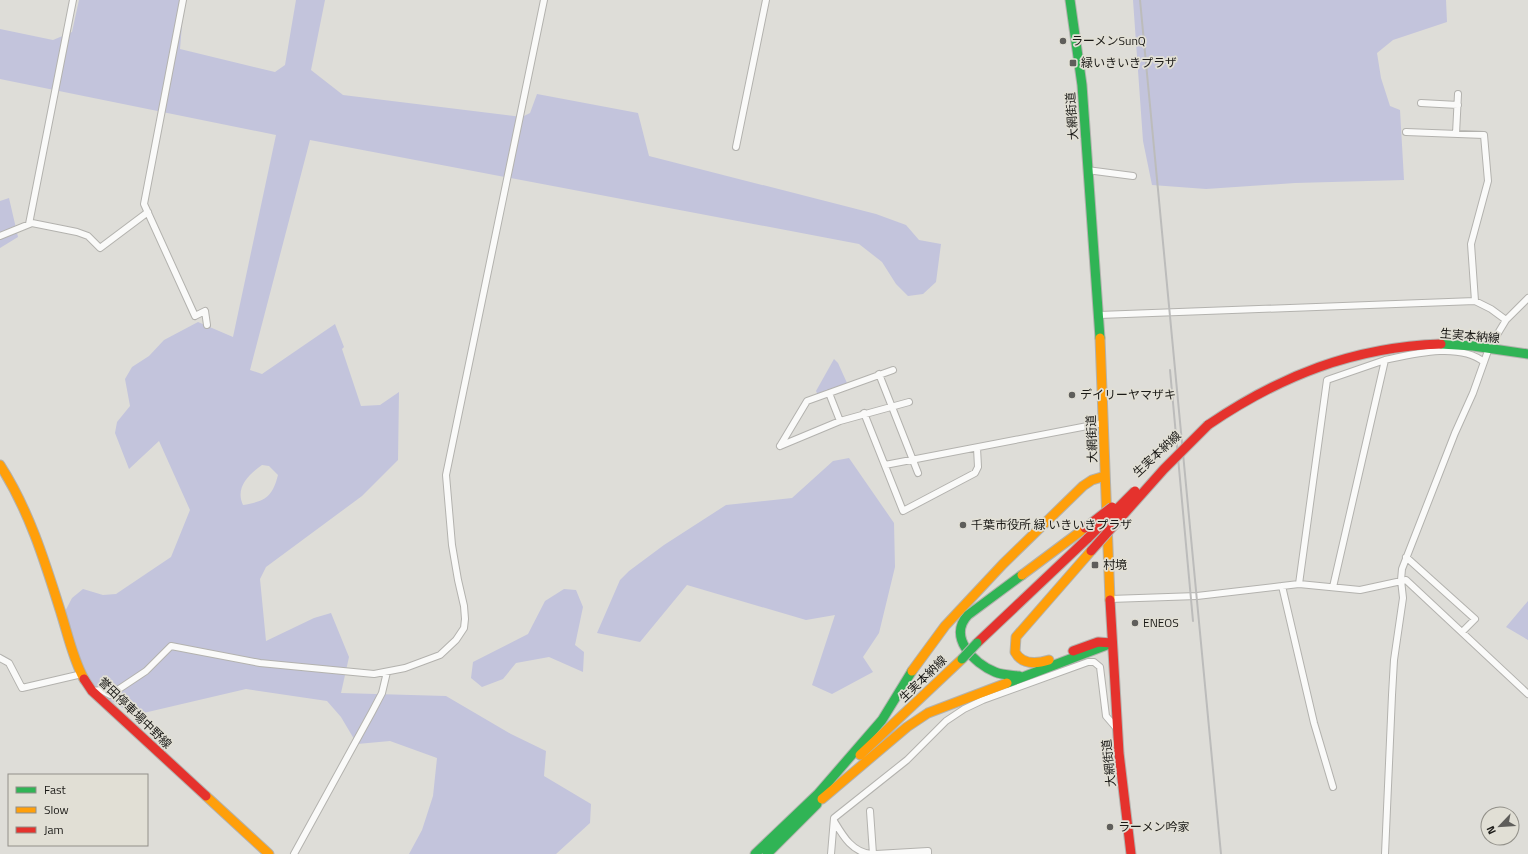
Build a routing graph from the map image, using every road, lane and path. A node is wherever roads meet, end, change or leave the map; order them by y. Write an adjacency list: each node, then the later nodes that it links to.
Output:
1 (73, 0): 15 (street)
2 (183, 0): 14 (street)
3 (544, 0): 51 (street)
4 (766, 0): 11 (street)
5 (1070, 0): 12 (main road, 大網街道)
6 (1458, 94): 8 (street)
7 (1421, 103): 8 (street)
8 (1458, 106): 10 (street)
9 (1406, 132): 10 (street)
10 (1456, 134): 18 (street)
11 (736, 147)
12 (1087, 170): 13 (street); 19 (main road, 大網街道)
13 (1133, 176)
14 (148, 212): 15 (street); 21 (street)
15 (29, 224): 16 (street)
16 (0, 236)
17 (1528, 298): 20 (street)
18 (1475, 301): 19 (street); 20 (street)
19 (1099, 315): 33 (main road, 大網街道)
20 (1506, 320): 22 (street)
21 (207, 325)
22 (1489, 348): 23 (main road, 生実本納線); 25 (street); 34 (main road, 生実本納線)
23 (1528, 354)
24 (1385, 360): 25 (street); 44 (street); 46 (street)
25 (1484, 362): 42 (street)
26 (893, 370): 27 (street)
27 (879, 374): 28 (street); 30 (street)
28 (829, 393): 32 (street); 32 (street)
29 (909, 402): 30 (street)
30 (892, 406): 31 (street); 36 (street)
31 (864, 413): 32 (street); 38 (street)
32 (840, 421)
33 (1103, 423): 35 (street); 40 (main road, 大網街道)
34 (1208, 425): 41 (main road, 生実本納線, bridge); 49 (main road, bridge)
35 (977, 448): 36 (street); 38 (street)
36 (913, 459): 38 (street); 39 (street)
37 (0, 465): 52 (main road, 誉田停車場中野線)
38 (885, 465)
39 (918, 473)
40 (1105, 476): 47 (main road, 大網街道); 58 (main road)
41 (1144, 482): 53 (main road, bridge); 58 (main road, 生実本納線, bridge)
42 (1406, 557): 43 (street); 48 (street)
43 (1401, 580): 46 (street); 48 (street); 69 (street)
44 (1299, 584): 45 (street); 46 (street)
45 (1282, 586): 47 (street); 57 (street)
46 (1333, 587)
47 (1110, 599): 49 (main road, 大網街道)
48 (1462, 632): 55 (street)
49 (1112, 643): 53 (main road); 56 (main road, 大網街道)
50 (0, 658): 52 (street)
51 (387, 672): 54 (street); 62 (street)
52 (82, 674): 54 (main road, 誉田停車場中野線)
53 (1023, 676): 58 (main road)
54 (92, 691): 61 (main road, 誉田停車場中野線)
55 (1528, 694)
56 (1118, 730): 60 (street); 68 (main road, 大網街道)
57 (1333, 787)
58 (819, 797): 63 (main road, 生実本納線); 64 (main road, 生実本納線)
59 (870, 810): 66 (street)
60 (834, 821): 65 (street); 66 (street)
61 (269, 854)
62 (294, 854)
63 (755, 854)
64 (767, 854)
65 (831, 854)
66 (874, 854): 67 (street)
67 (928, 854)
68 (1131, 854)
69 (1385, 854)

